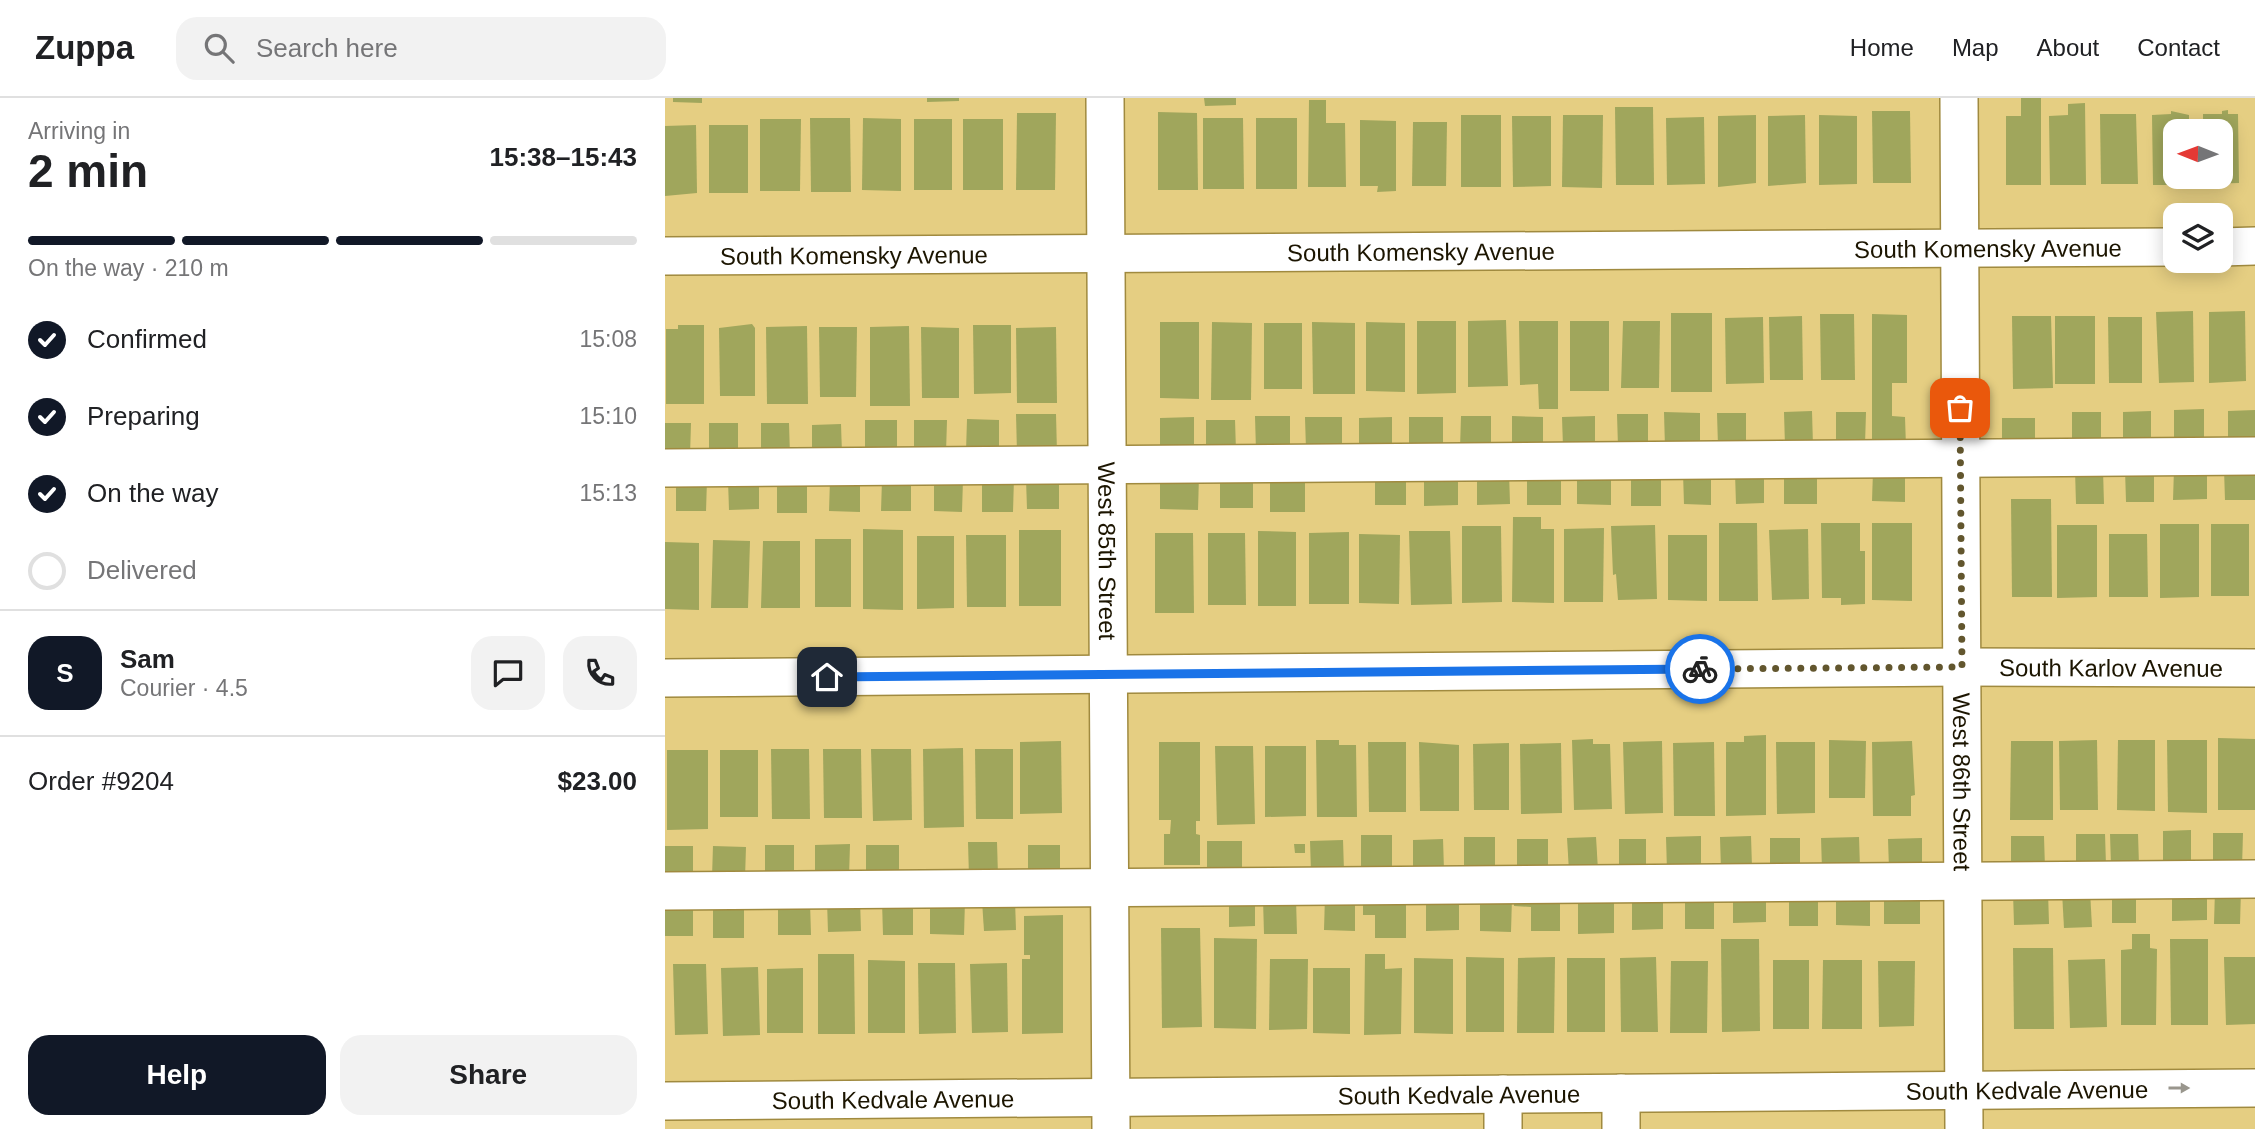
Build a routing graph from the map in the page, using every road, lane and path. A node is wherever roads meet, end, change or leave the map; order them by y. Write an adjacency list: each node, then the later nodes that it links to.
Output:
1 (1105, 98): 7 (street, West 85th Street)
2 (1959, 98): 6 (street, West 86th Street)
3 (2255, 246): 5 (street)
4 (2163, 247): 6 (street, South Komensky Avenue)
5 (2233, 247)
6 (1960, 249): 7 (street, South Komensky Avenue); 10 (street, West 86th Street)
7 (1106, 253): 8 (street, South Komensky Avenue); 11 (street, West 85th Street)
8 (665, 256)
9 (2255, 456): 10 (street)
10 (1961, 457): 11 (street); 13 (street, West 86th Street)
11 (1107, 464): 12 (street); 15 (street, West 85th Street)
12 (665, 468)
13 (1962, 667): 14 (street, South Karlov Avenue); 15 (street, South Karlov Avenue); 18 (street, West 86th Street)
14 (2255, 668)
15 (1108, 675): 16 (street, South Karlov Avenue); 19 (street, West 85th Street)
16 (665, 678)
17 (2255, 879): 18 (street)
18 (1963, 880): 19 (street); 22 (street, West 86th Street)
19 (1109, 886): 20 (street); 26 (street, West 85th Street)
20 (665, 891)
21 (2255, 1088): 22 (street, South Kedvale Avenue, one-way to 21)
22 (1964, 1090): 23 (street, South Kedvale Avenue); 28 (street, West 86th Street)
23 (1621, 1093): 25 (street, South Kedvale Avenue); 27 (street)
24 (665, 1101): 26 (street, South Kedvale Avenue)
25 (1503, 1112): 26 (street, South Kedvale Avenue)
26 (1111, 1113)
27 (1621, 1129)
28 (1964, 1129)

